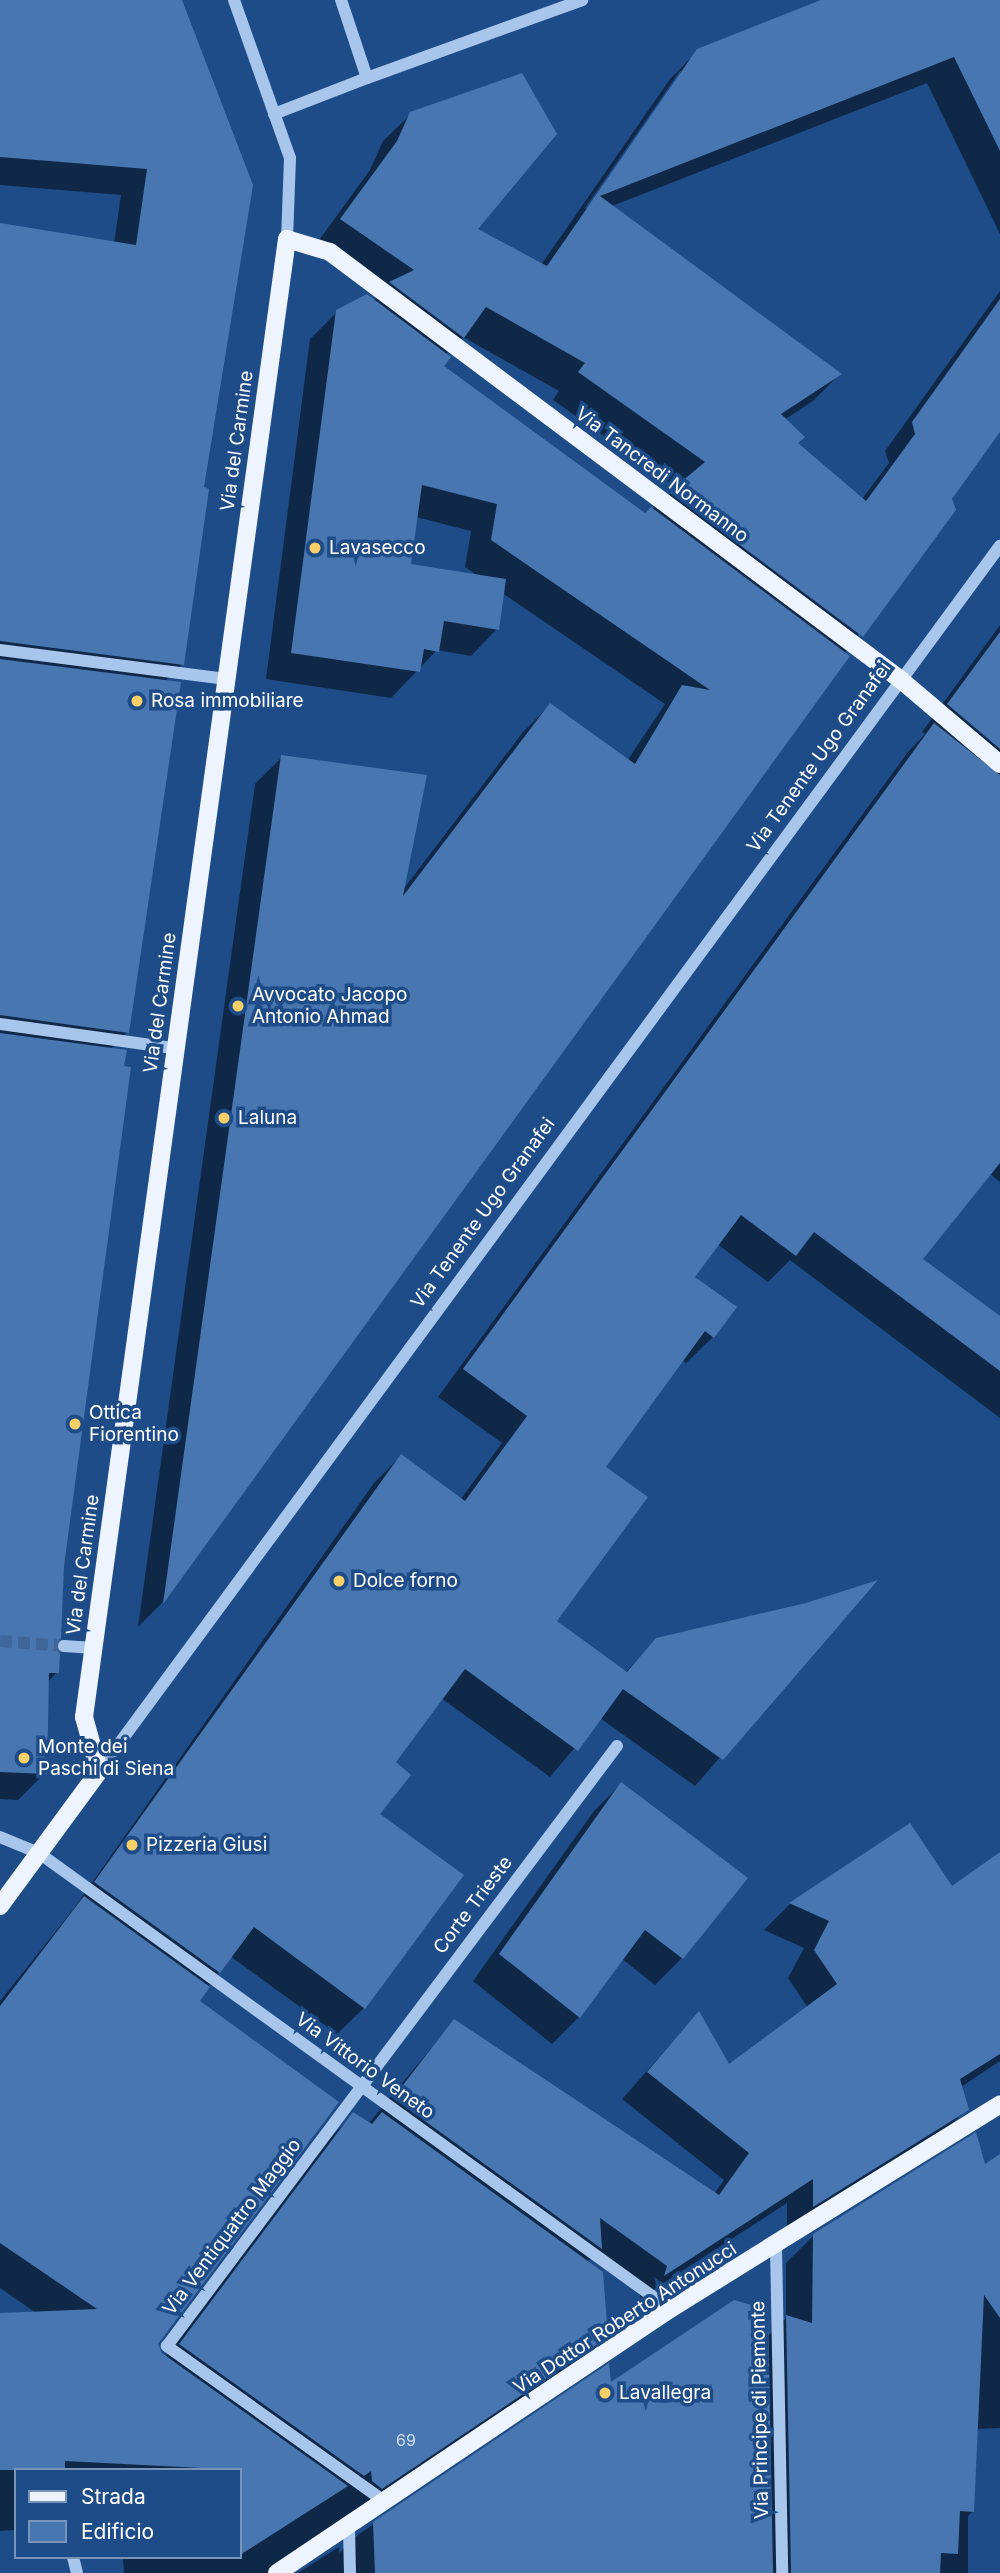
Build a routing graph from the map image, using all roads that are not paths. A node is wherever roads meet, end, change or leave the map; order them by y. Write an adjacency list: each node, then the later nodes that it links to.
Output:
1 (234, 0): 5 (street)
2 (341, 0): 4 (street)
3 (582, 0): 4 (street)
4 (367, 78): 5 (street)
5 (274, 114): 6 (street)
6 (287, 239): 9 (main road, Via del Carmine); 10 (main road, Via Tancredi Normanno)
7 (1000, 546): 10 (street, Via Tenente Ugo Granafei)
8 (0, 650): 9 (street)
9 (226, 679): 13 (main road, Via del Carmine)
10 (901, 680): 11 (main road, Via Tancredi Normanno); 17 (street, Via Tenente Ugo Granafei)
11 (1000, 764)
12 (0, 1024): 13 (street)
13 (174, 1048): 15 (main road, Via del Carmine)
14 (64, 1646): 15 (street)
15 (93, 1648): 17 (main road, Via del Carmine)
16 (617, 1746): 21 (street, Corte Trieste)
17 (99, 1771): 19 (main road, Via Tenente Ugo Granafei)
18 (0, 1838): 19 (street, Via Vittorio Veneto)
19 (39, 1853): 20 (main road, Via Tenente Ugo Granafei); 21 (street, Via Vittorio Veneto)
20 (0, 1906)
21 (361, 2086): 24 (street, Via Vittorio Veneto); 25 (street, Via Ventiquattro Maggio)
22 (1000, 2105): 23 (main road, Via Dottor Roberto Antonucci)
23 (776, 2247): 24 (main road, Via Dottor Roberto Antonucci); 29 (street, Via Principe di Piemonte)
24 (670, 2309): 25 (main road, Via Dottor Roberto Antonucci)
25 (384, 2501): 26 (main road, Via Dottor Roberto Antonucci)
26 (349, 2526): 27 (main road, Via Dottor Roberto Antonucci); 28 (street)
27 (277, 2573)
28 (350, 2573)
29 (782, 2573)

